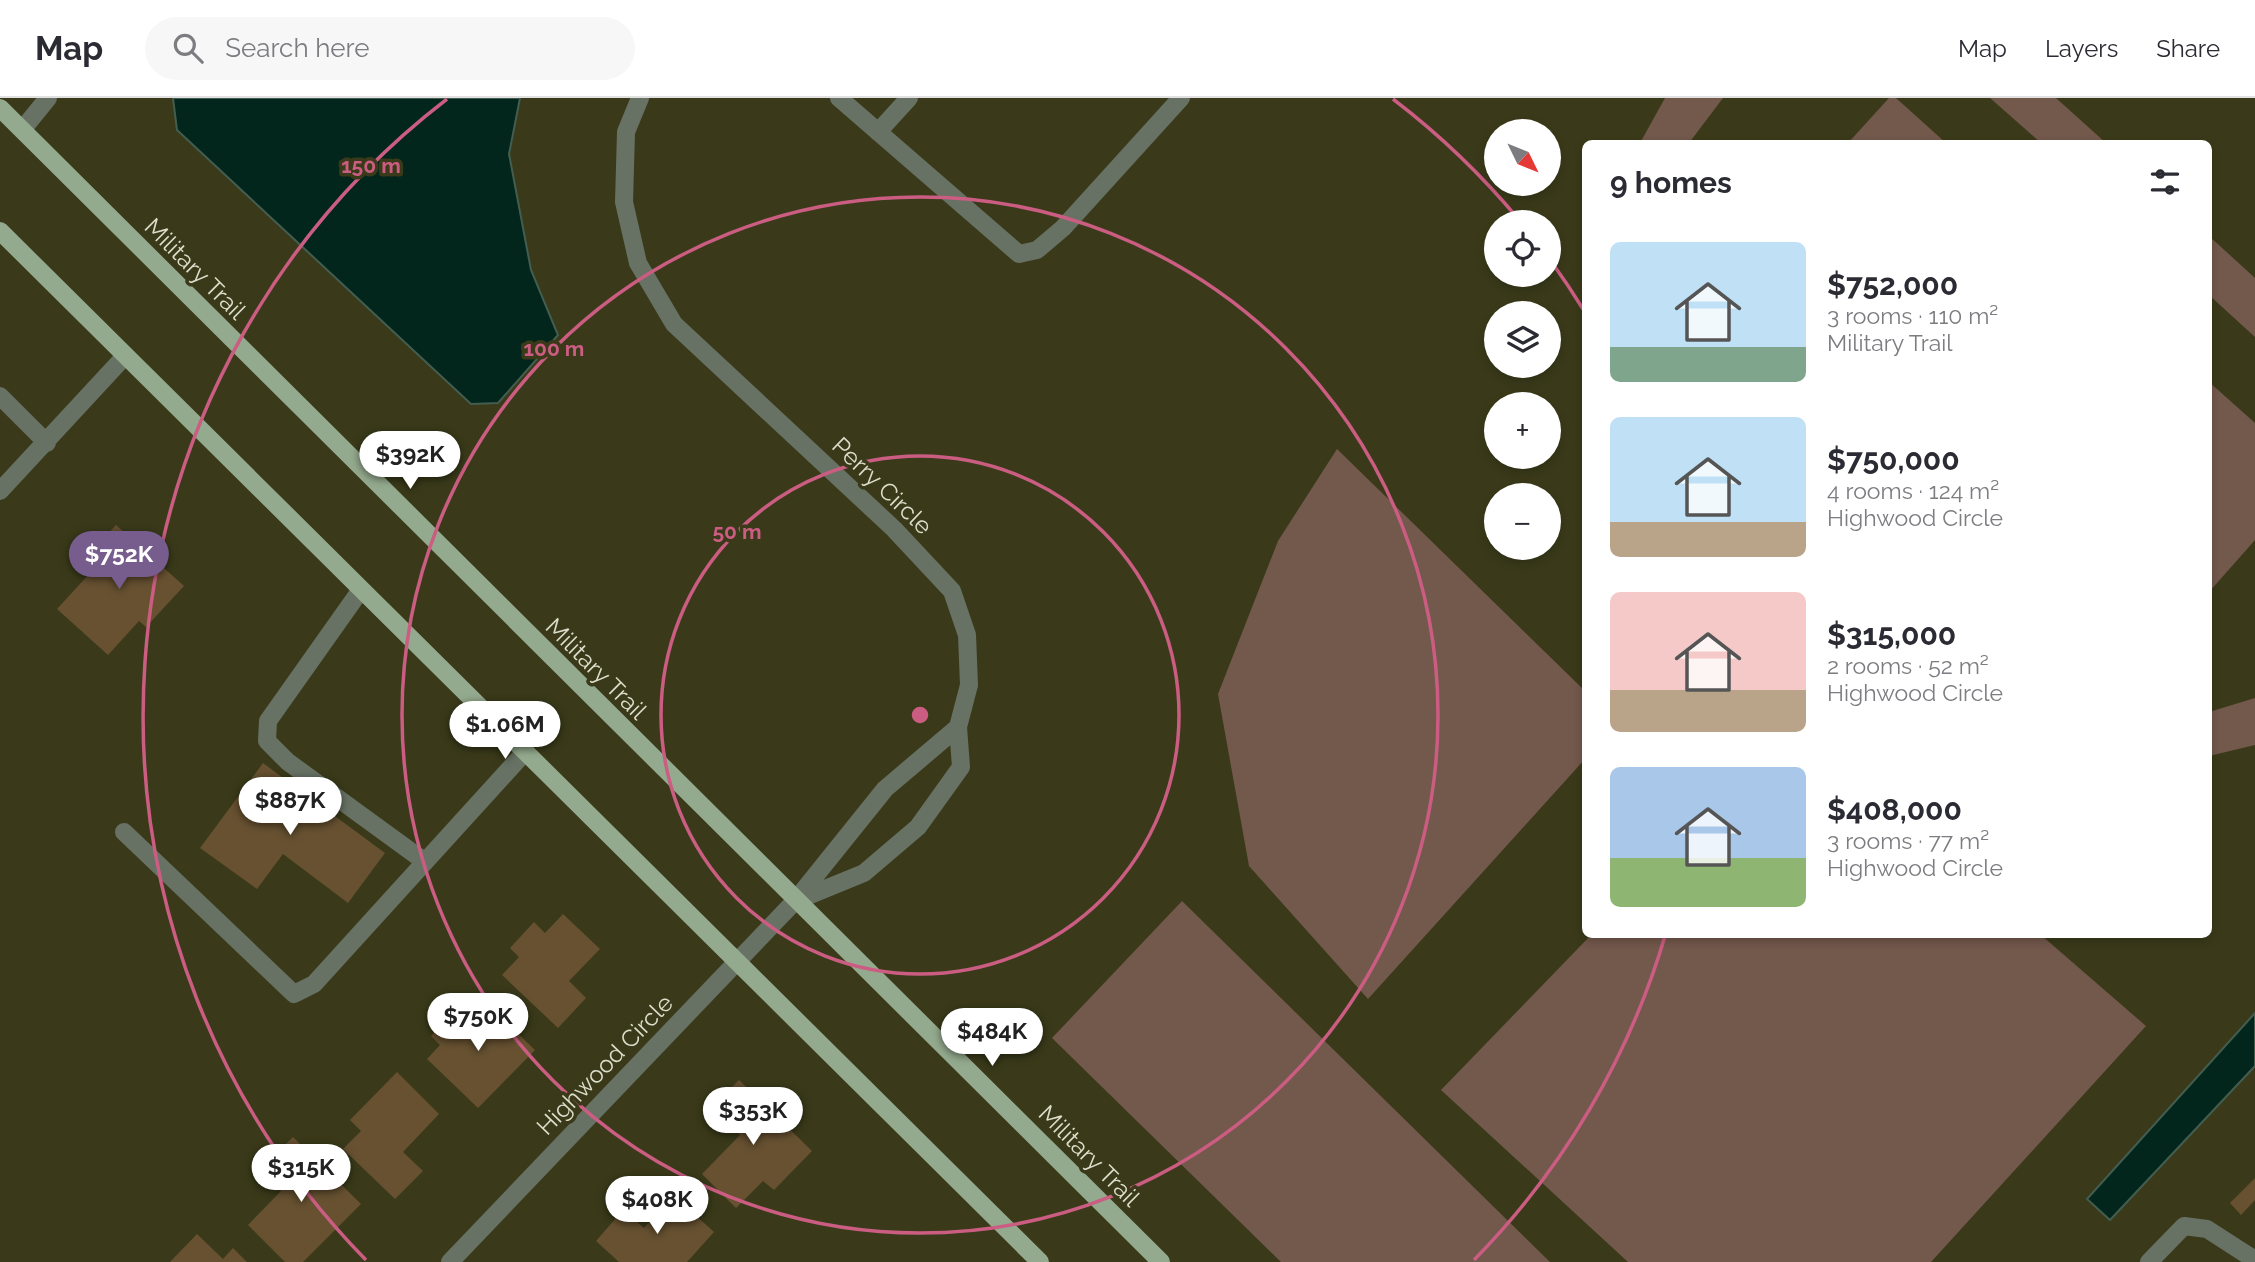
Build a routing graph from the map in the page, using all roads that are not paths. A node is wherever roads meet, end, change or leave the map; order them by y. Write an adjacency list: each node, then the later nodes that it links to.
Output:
1 (48, 98): 7 (street)
2 (640, 98): 15 (street, Perry Circle)
3 (839, 98): 8 (street)
4 (909, 98): 8 (street)
5 (1181, 98): 8 (street)
6 (0, 108): 7 (main road, Military Trail)
7 (22, 130): 19 (main road, Military Trail)
8 (878, 132)
9 (0, 230): 10 (main road)
10 (125, 356): 12 (street); 14 (main road)
11 (0, 396): 12 (street)
12 (47, 443): 13 (street)
13 (0, 491)
14 (360, 591): 16 (main road); 18 (street)
15 (958, 727): 19 (street); 19 (street, Perry Circle)
16 (524, 753): 18 (street); 20 (main road)
17 (124, 832): 18 (street)
18 (424, 861)
19 (795, 901): 20 (street, Highwood Circle); 24 (main road, Military Trail)
20 (737, 962): 22 (street, Highwood Circle); 23 (main road)
21 (2255, 1260): 25 (street)
22 (450, 1262)
23 (1040, 1262)
24 (1161, 1262)
25 (2149, 1262)

